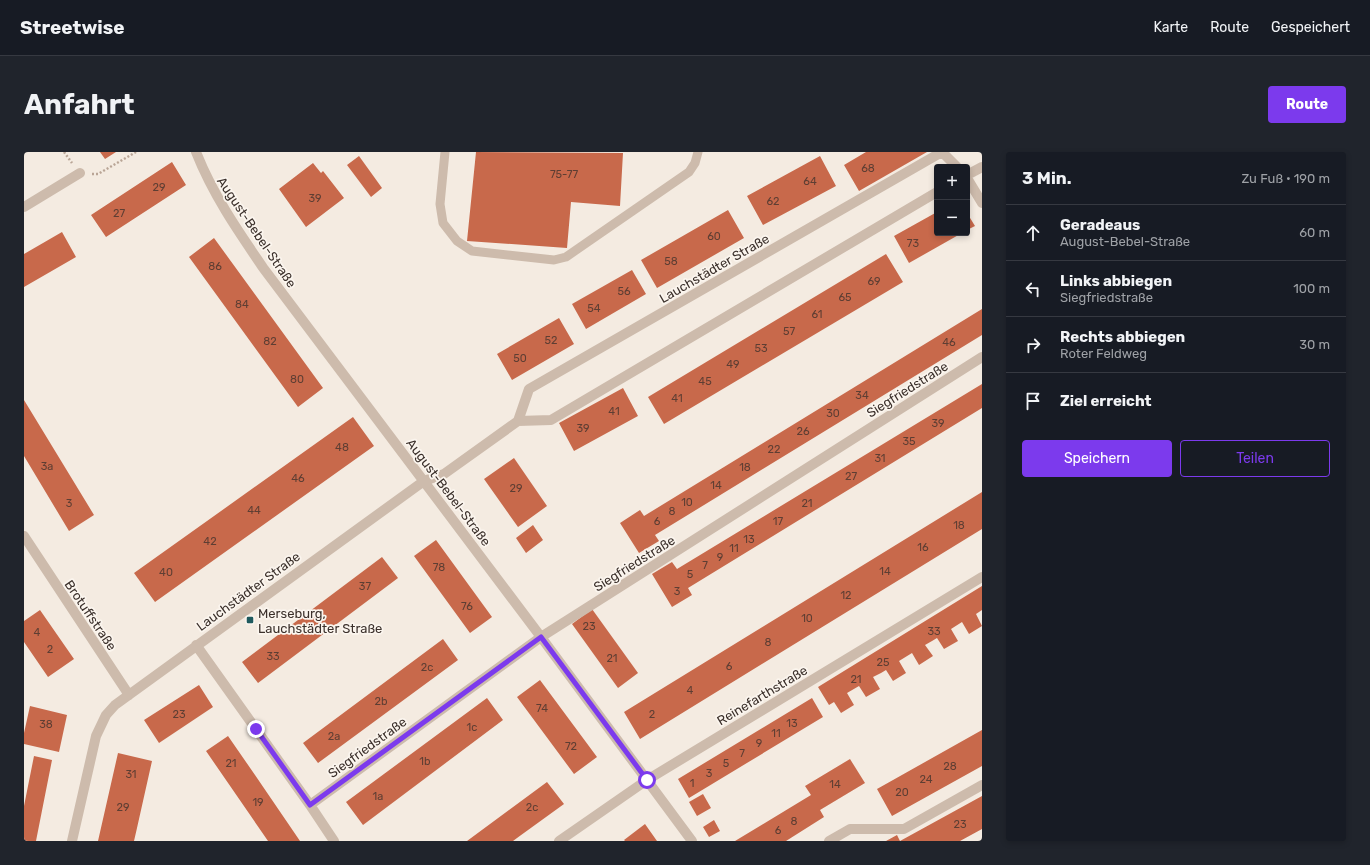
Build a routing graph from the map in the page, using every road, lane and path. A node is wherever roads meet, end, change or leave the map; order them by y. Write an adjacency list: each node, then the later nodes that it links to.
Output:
1 (136, 152): 7 (path)
2 (196, 152): 15 (street, August-Bebel-Straße)
3 (445, 152): 4 (lane)
4 (698, 152)
5 (954, 164): 14 (street, Lauchstädter Straße)
6 (982, 167): 8 (street)
7 (80, 173): 12 (street)
8 (970, 173)
9 (970, 183): 11 (street)
10 (934, 194): 14 (street)
11 (982, 203)
12 (24, 207)
13 (982, 357): 19 (street, Siegfriedstraße)
14 (518, 421): 15 (street, Lauchstädter Straße)
15 (424, 481): 19 (street, August-Bebel-Straße); 20 (street, Lauchstädter Straße)
16 (24, 536): 17 (street, Brotuffstraße)
17 (28, 552): 21 (street, Brotuffstraße)
18 (982, 577): 22 (street, Reinefarthstraße)
19 (541, 637): 22 (street, August-Bebel-Straße); 24 (street, Siegfriedstraße)
20 (196, 645): 21 (street, Lauchstädter Straße); 24 (street)
21 (129, 695): 25 (street, Lauchstädter Straße)
22 (647, 780): 27 (street, Reinefarthstraße); 28 (street, August-Bebel-Straße)
23 (982, 786): 29 (street)
24 (310, 805): 26 (street)
25 (72, 841)
26 (334, 841)
27 (559, 841)
28 (692, 841)
29 (829, 841)

